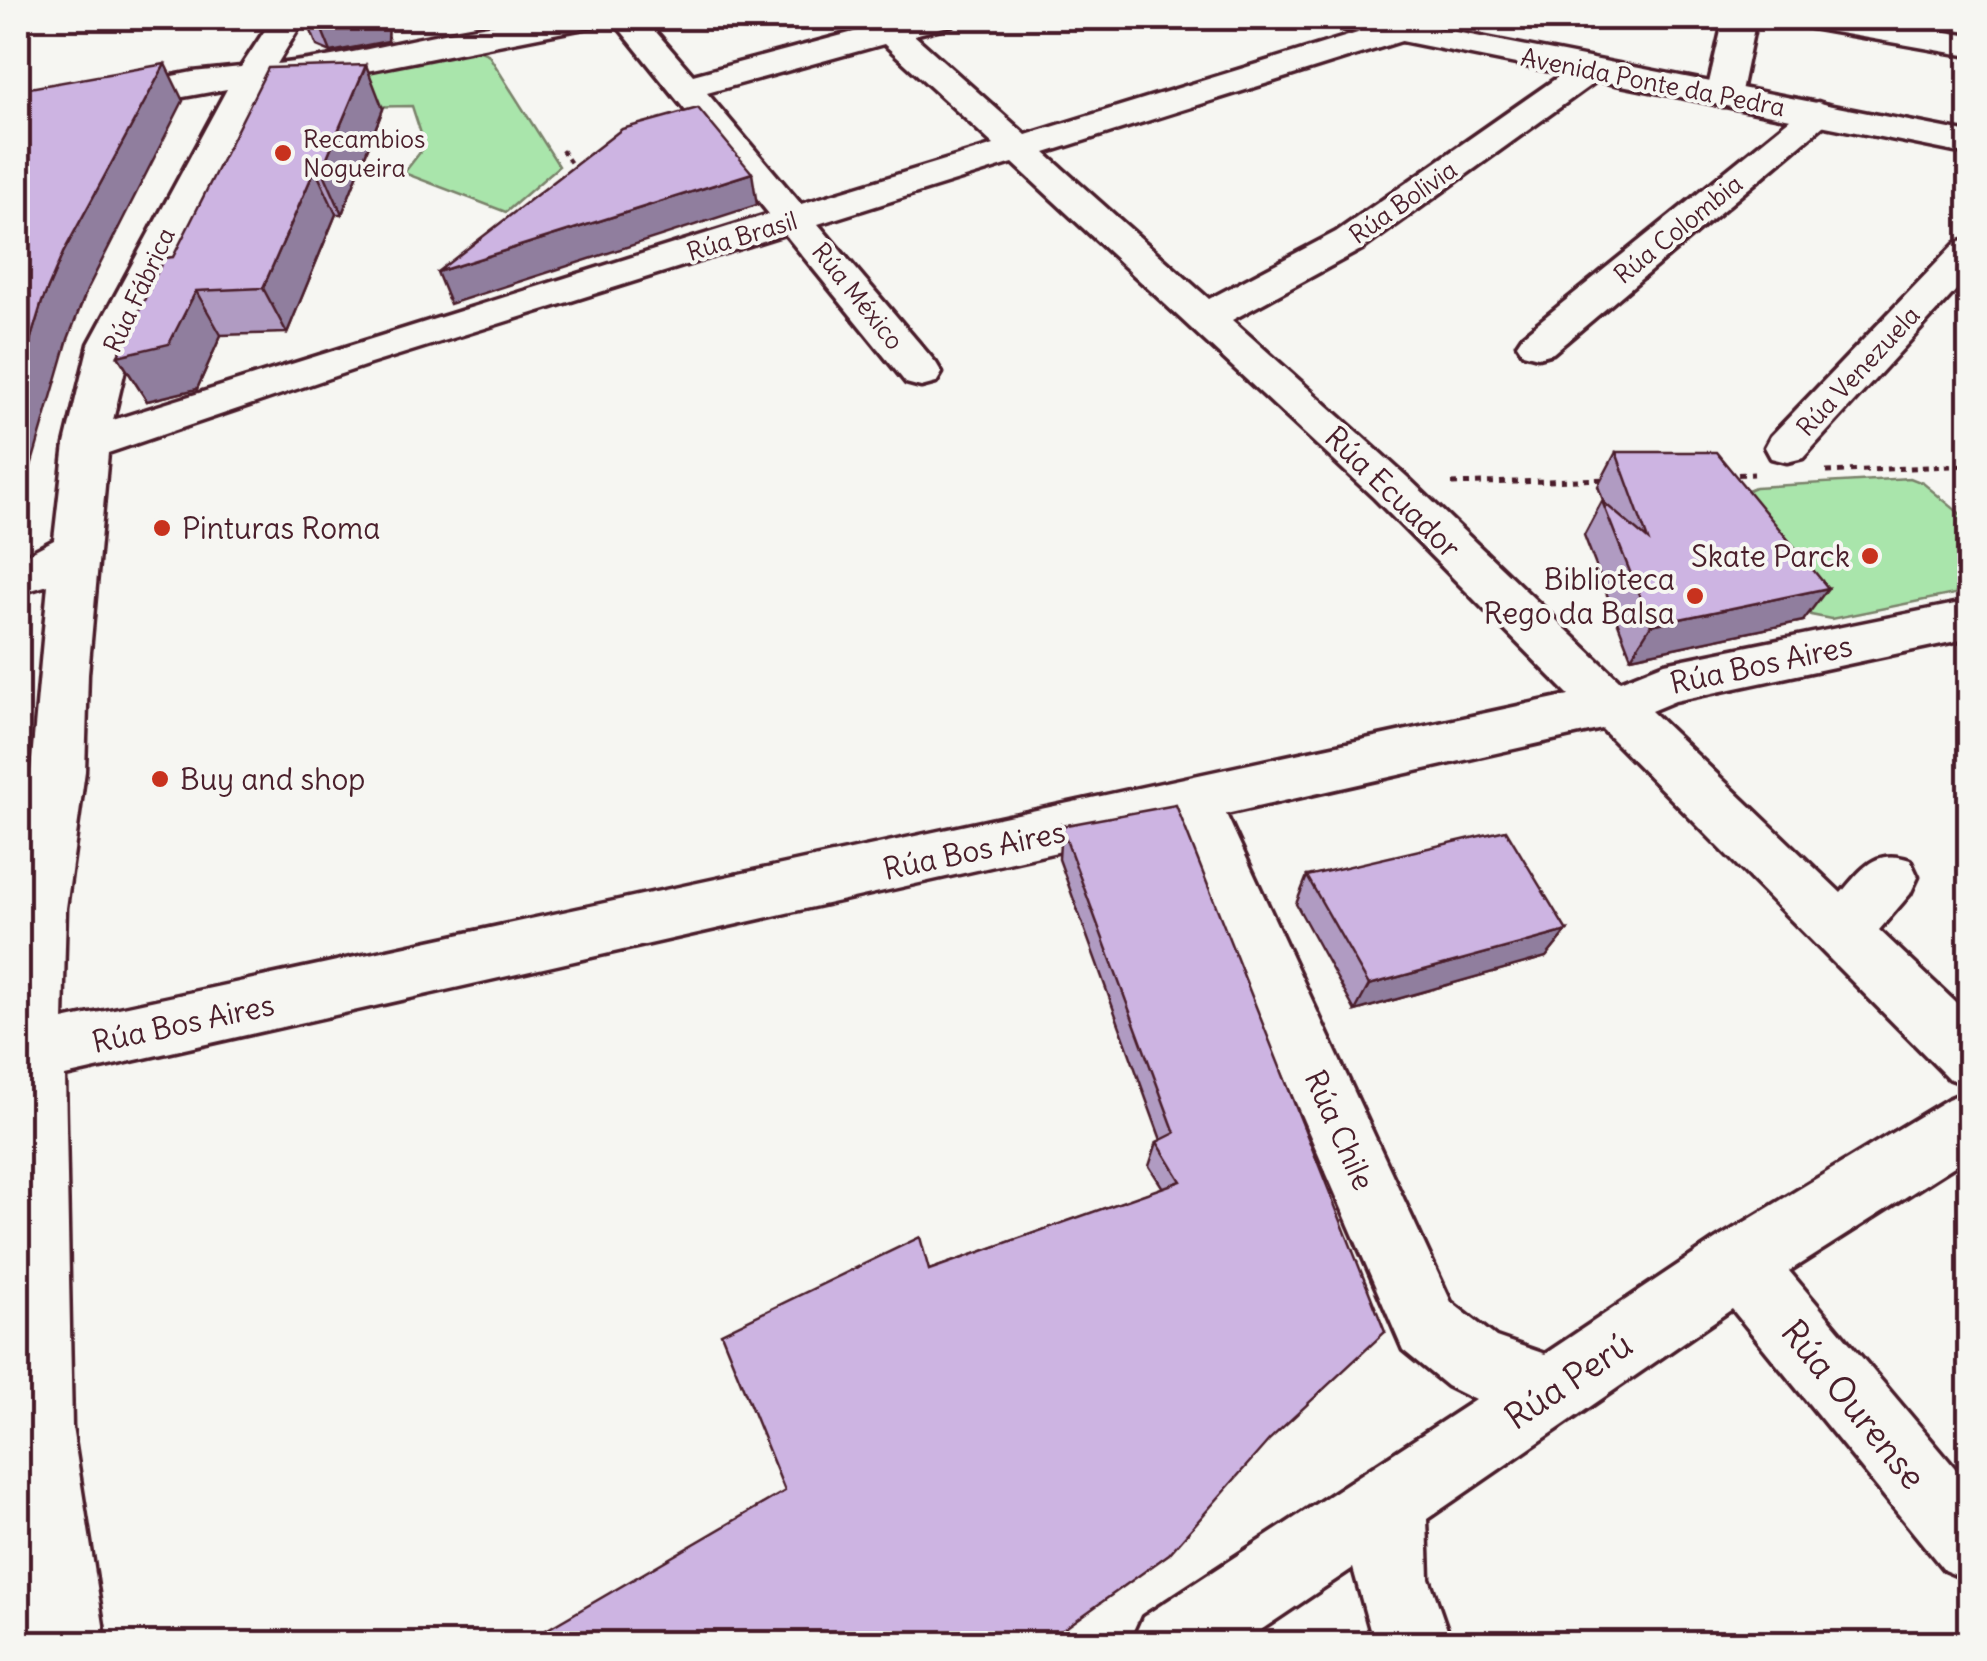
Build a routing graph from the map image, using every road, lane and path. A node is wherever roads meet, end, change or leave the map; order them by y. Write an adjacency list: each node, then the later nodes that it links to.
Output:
1 (289, 18): 12 (street, Rúa Fábrica)
2 (584, 18): 12 (street)
3 (628, 18): 13 (street, Rúa México)
4 (942, 18): 9 (street)
5 (1337, 18): 8 (street, Avenida Ponte da Pedra)
6 (1740, 18): 14 (street)
7 (1812, 18): 10 (street)
8 (1414, 28): 11 (street, Avenida Ponte da Pedra); 18 (street, Rúa Brasil)
9 (892, 32): 13 (street); 18 (street, Rúa Ecuador)
10 (1970, 46)
11 (1590, 70): 14 (street, Avenida Ponte da Pedra); 24 (street, Rúa Bolivia)
12 (249, 78): 16 (street); 28 (street, Rúa Fábrica)
13 (686, 88): 21 (street, Rúa México)
14 (1722, 96): 15 (street, Avenida Ponte da Pedra)
15 (1818, 114): 17 (street, Avenida Ponte da Pedra); 25 (street, Rúa Colombia)
16 (18, 116)
17 (1970, 144)
18 (1019, 149): 21 (street, Rúa Brasil); 24 (street, Rúa Ecuador)
19 (562, 150): 20 (path)
20 (580, 178)
21 (796, 219): 26 (street, Rúa Brasil); 27 (street, Rúa México)
22 (1970, 251): 29 (street, Rúa Venezuela)
23 (439, 288): 26 (street)
24 (1204, 318): 34 (street, Rúa Ecuador)
25 (1538, 344)
26 (355, 355): 28 (street, Rúa Brasil)
27 (921, 373)
28 (87, 444): 35 (street, Rúa Fábrica)
29 (1776, 460): 32 (path)
30 (1970, 466): 31 (path)
31 (1825, 472)
32 (1708, 476)
33 (1611, 479): 34 (path)
34 (1390, 487): 40 (street, Rúa Ecuador)
35 (78, 547): 36 (street); 39 (street, Rúa Fábrica)
36 (18, 577)
37 (18, 605): 39 (street)
38 (1970, 619): 40 (street, Rúa Bos Aires)
39 (65, 651): 44 (street, Rúa Fábrica)
40 (1610, 707): 41 (street, Rúa Bos Aires); 43 (street, Rúa Ecuador)
41 (1193, 802): 45 (street, Rúa Bos Aires); 49 (street, Rúa Chile)
42 (1890, 877): 43 (street)
43 (1842, 932): 46 (street, Rúa Ecuador)
44 (25, 975): 45 (street, Rúa Fábrica)
45 (33, 1056): 52 (street, Rúa Fábrica)
46 (1970, 1058)
47 (1970, 1120): 48 (street, Rúa Perú)
48 (1739, 1264): 49 (street, Rúa Perú); 51 (street, Rúa Ourense)
49 (1553, 1391): 50 (street, Rúa Perú)
50 (1390, 1502): 53 (street, Rúa Perú); 54 (street)
51 (1970, 1544)
52 (48, 1625)
53 (1170, 1644)
54 (1413, 1644)

